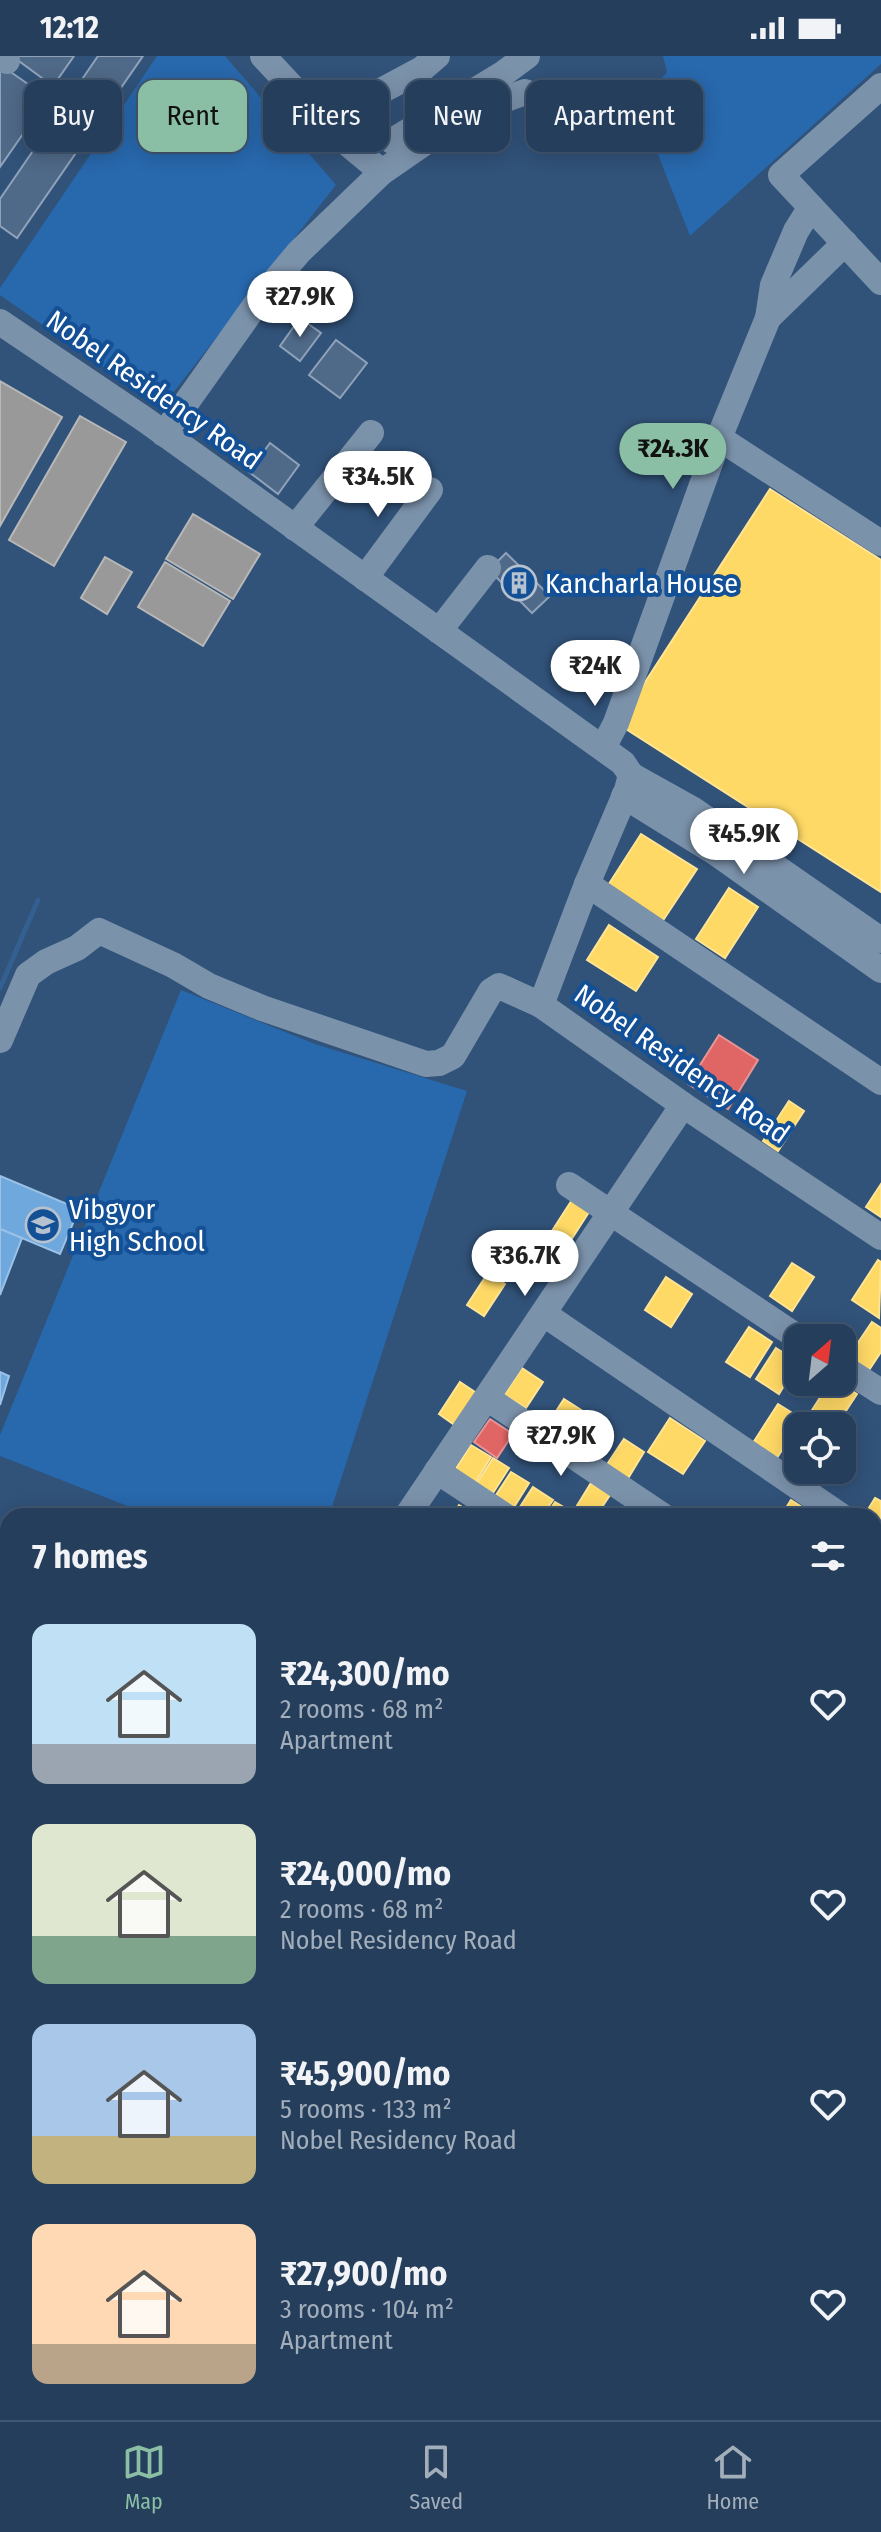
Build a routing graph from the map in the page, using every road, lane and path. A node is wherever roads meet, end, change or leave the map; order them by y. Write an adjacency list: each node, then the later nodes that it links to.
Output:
1 (263, 56): 4 (street)
2 (437, 56): 6 (street)
3 (527, 56): 8 (street)
4 (285, 80)
5 (881, 86): 11 (street)
6 (389, 87)
7 (526, 92): 10 (street)
8 (392, 141)
9 (358, 152): 10 (street)
10 (382, 172): 17 (street)
11 (811, 207): 12 (street); 14 (street)
12 (845, 243): 13 (street); 14 (street)
13 (880, 277)
14 (768, 318): 18 (street)
15 (0, 322): 17 (street, Nobel Residency Road)
16 (371, 433): 20 (street)
17 (164, 434): 20 (street, Nobel Residency Road)
18 (719, 438): 21 (street); 25 (street)
19 (430, 490): 23 (street)
20 (295, 528): 23 (street, Nobel Residency Road)
21 (881, 543)
22 (488, 568): 24 (street)
23 (365, 578): 24 (street, Nobel Residency Road)
24 (439, 631): 25 (street, Nobel Residency Road)
25 (598, 745): 26 (street, Nobel Residency Road)
26 (627, 785): 27 (street, Nobel Residency Road); 28 (street); 29 (street)
27 (587, 884): 30 (street, Nobel Residency Road); 32 (street)
28 (881, 940)
29 (881, 970)
30 (541, 1005): 31 (street); 33 (street, Nobel Residency Road)
31 (0, 1040)
32 (881, 1082)
33 (683, 1105): 35 (street); 36 (street, Nobel Residency Road)
34 (569, 1185): 35 (street)
35 (612, 1214): 37 (street); 38 (street)
36 (881, 1237)
37 (544, 1314): 41 (street); 46 (street)
38 (784, 1328)
39 (856, 1376): 40 (street)
40 (881, 1392)
41 (487, 1398): 42 (street); 45 (street)
42 (437, 1471): 43 (street); 44 (street)
43 (412, 1508)
44 (493, 1508)
45 (651, 1508)
46 (829, 1508)

